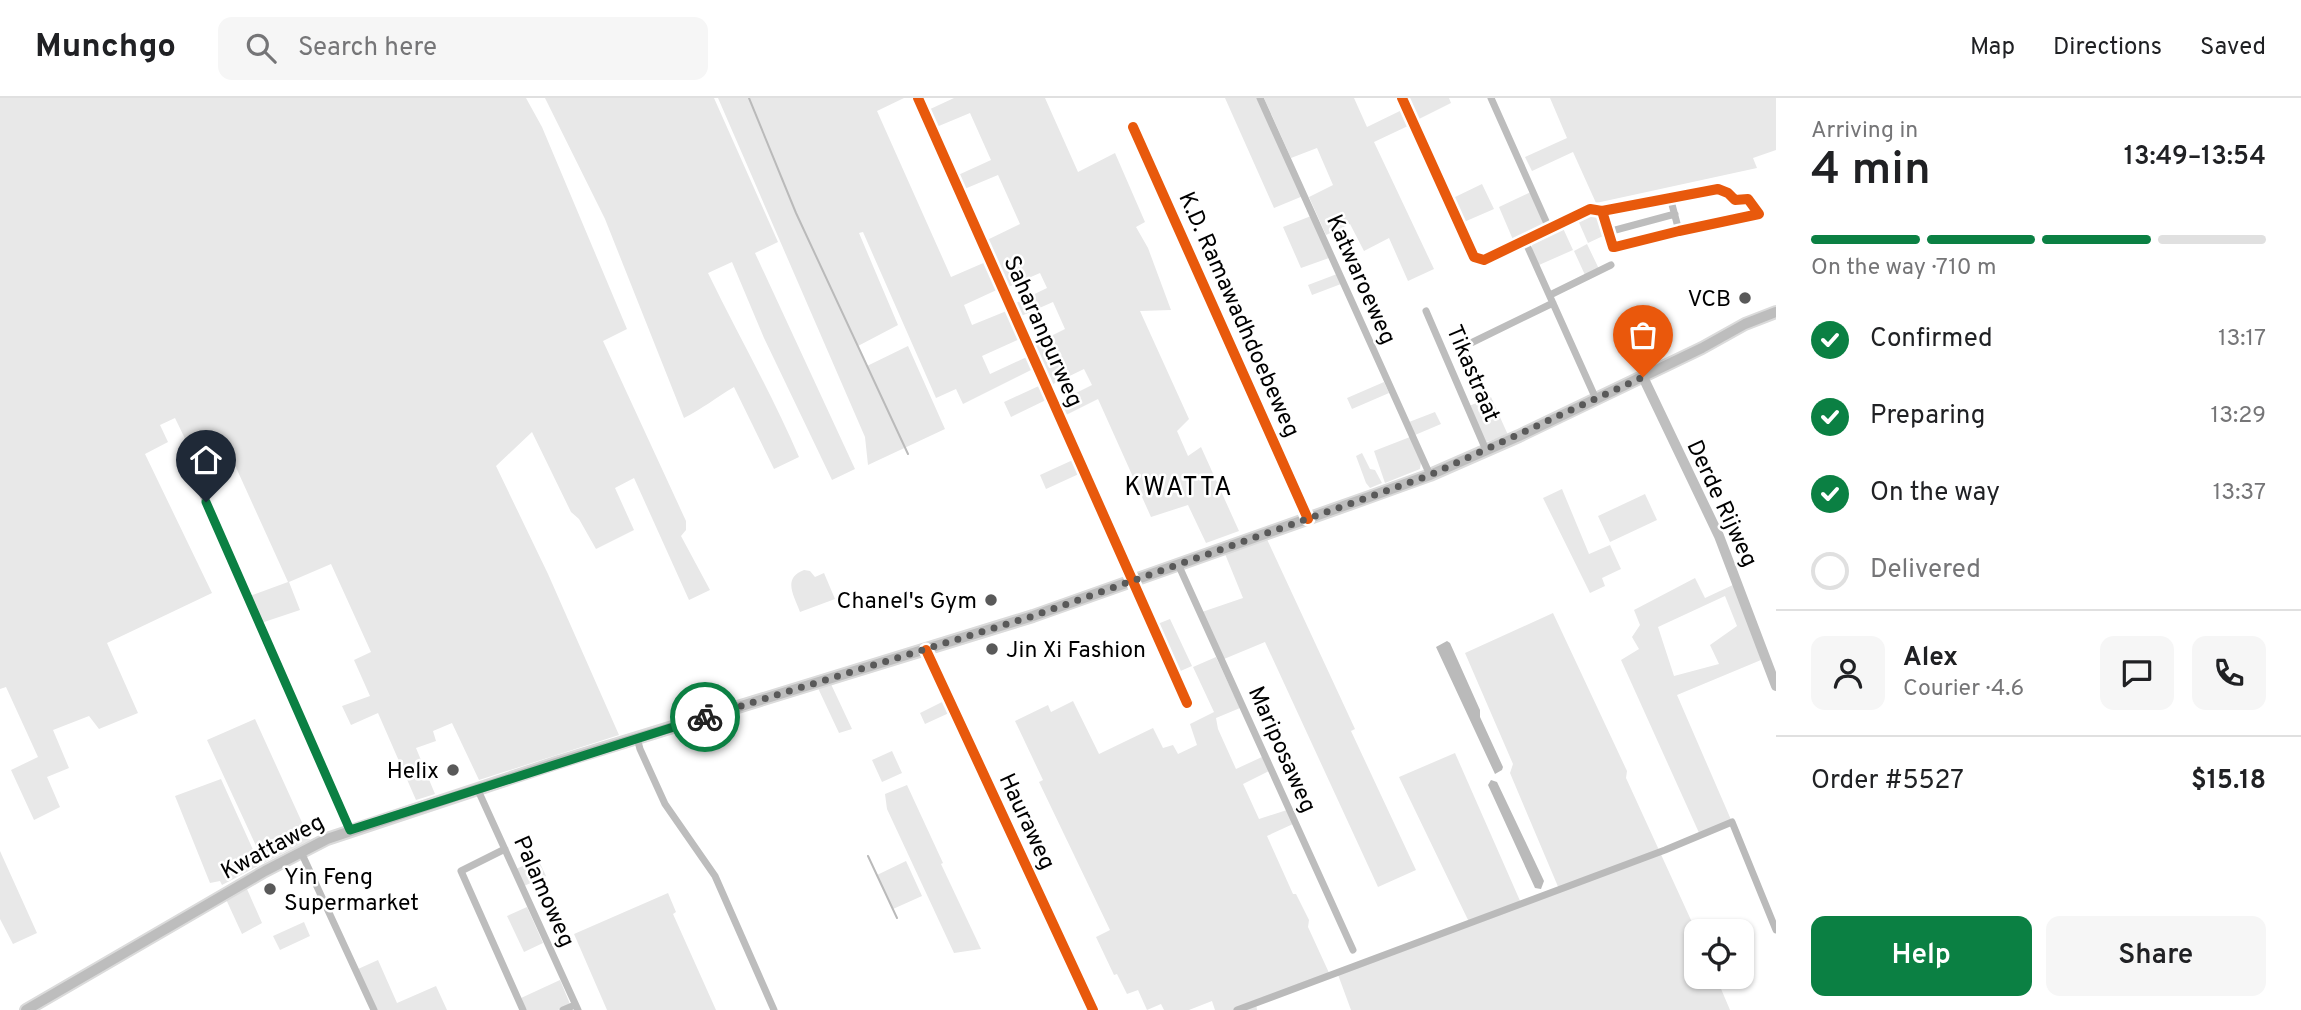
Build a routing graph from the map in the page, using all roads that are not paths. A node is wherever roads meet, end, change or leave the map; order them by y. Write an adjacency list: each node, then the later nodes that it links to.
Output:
1 (918, 98): 25 (street, Saharanpurweg)
2 (1260, 98): 21 (street, Katwaroeweg)
3 (1402, 98): 12 (street)
4 (1491, 98): 9 (street)
5 (1133, 127): 23 (street, K.D. Ramawadhdoebeweg)
6 (1670, 197): 7 (street); 8 (street); 10 (street)
7 (1602, 211): 9 (street); 11 (street)
8 (1675, 214): 10 (street); 11 (street)
9 (1549, 228): 12 (street)
10 (1679, 231): 11 (street)
11 (1608, 232)
12 (1525, 241): 14 (street)
13 (1611, 265): 14 (street)
14 (1551, 299): 17 (street); 19 (street)
15 (1426, 311): 20 (street, Tikastraat)
16 (1776, 312): 18 (main road, Kwattaweg)
17 (1473, 342)
18 (1643, 377): 19 (main road, Kwattaweg); 27 (street, Derde Rijweg)
19 (1596, 399): 20 (main road, Kwattaweg)
20 (1486, 450): 21 (main road, Kwattaweg)
21 (1430, 475): 23 (main road, Kwattaweg)
22 (195, 477): 31 (street)
23 (1308, 519): 24 (main road, Kwattaweg)
24 (1178, 564): 25 (main road, Kwattaweg); 34 (street, Mariposaweg)
25 (1132, 580): 26 (main road, Kwattaweg); 28 (street, Saharanpurweg)
26 (926, 650): 29 (main road, Kwattaweg); 41 (street, Hauraweg)
27 (1776, 686)
28 (1187, 703)
29 (637, 738): 30 (main road, Kwattaweg); 40 (street)
30 (477, 788): 31 (main road, Kwattaweg); 32 (street, Palamoweg)
31 (350, 830): 33 (main road, Kwattaweg)
32 (505, 849): 35 (street, Palamoweg); 38 (street)
33 (301, 852): 36 (main road, Kwattaweg); 37 (street)
34 (1353, 950)
35 (576, 1007): 39 (street)
36 (26, 1010)
37 (374, 1010)
38 (523, 1010)
39 (563, 1010)
40 (774, 1010)
41 (1093, 1010)

